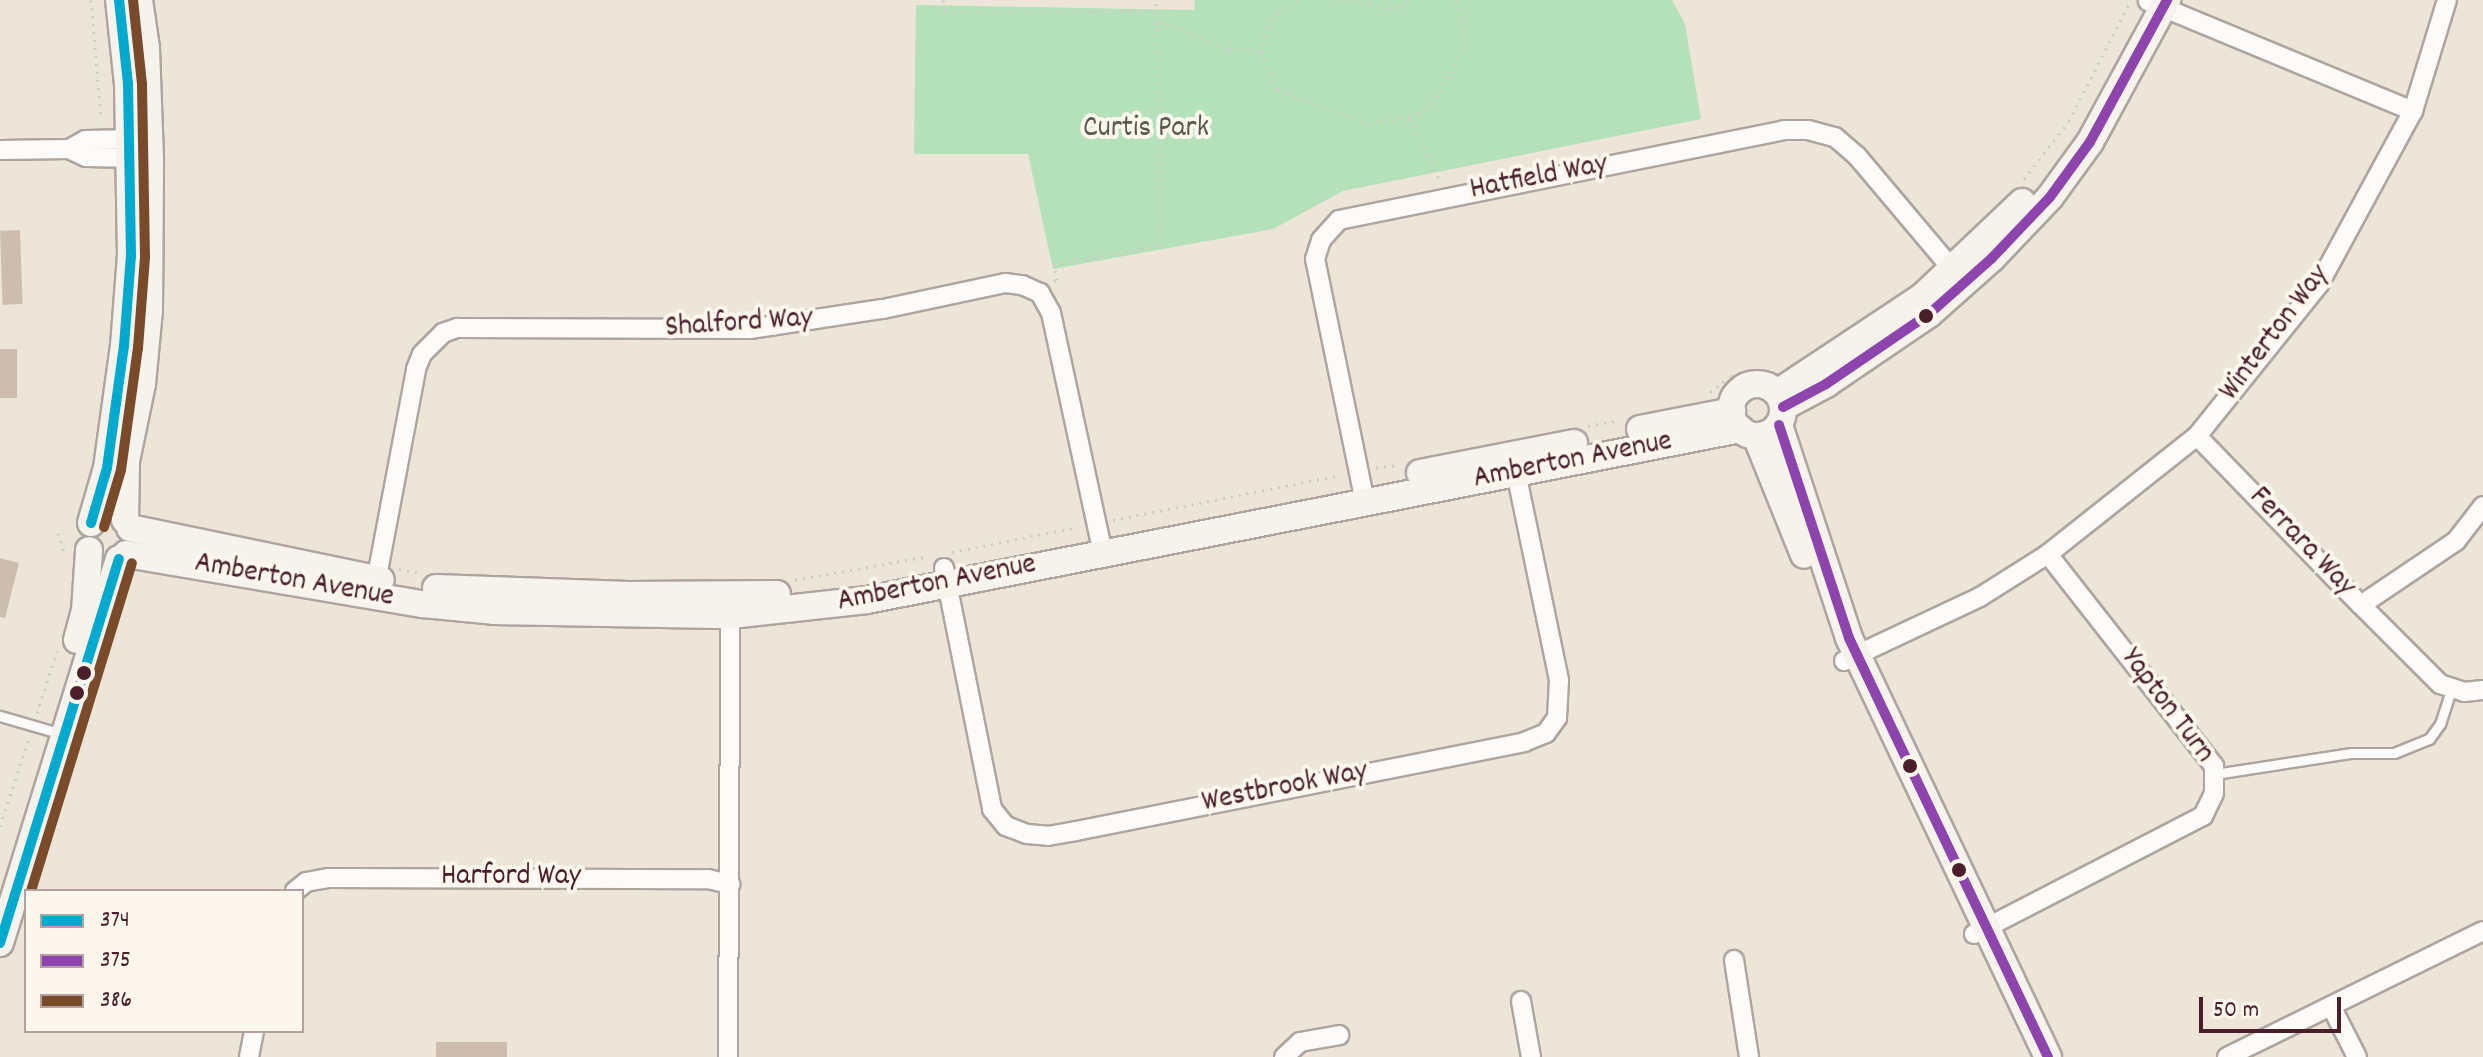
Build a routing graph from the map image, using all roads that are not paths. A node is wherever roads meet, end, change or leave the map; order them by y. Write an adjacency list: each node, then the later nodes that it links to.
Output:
1 (119, 0): 6 (street)
2 (139, 0): 6 (street)
3 (2447, 0): 5 (street)
4 (2157, 2): 5 (street); 9 (street, Amberton Avenue)
5 (2413, 111): 11 (street, Winterton Way)
6 (133, 147): 7 (street); 7 (street); 15 (street); 17 (street)
7 (69, 149): 8 (street)
8 (0, 150)
9 (1958, 277): 10 (street, Amberton Avenue); 13 (street, Hatfield Way)
10 (1764, 410): 12 (street, Amberton Avenue); 24 (street)
11 (2197, 436): 18 (street, Winterton Way); 23 (street, Ferrara Way)
12 (1514, 465): 13 (street, Amberton Avenue); 20 (street, Westbrook Way)
13 (1362, 486): 16 (street, Amberton Avenue)
14 (2483, 506): 23 (street, Ferrara Way)
15 (91, 523): 17 (street); 19 (street)
16 (1100, 537): 20 (street, Amberton Avenue); 21 (street, Shalford Way)
17 (125, 540): 19 (street); 21 (street, Amberton Avenue); 28 (street)
18 (2048, 554): 24 (street, Winterton Way); 29 (street, Yapton Turn)
19 (77, 555): 28 (street)
20 (945, 564): 22 (street, Amberton Avenue)
21 (377, 580): 22 (street, Amberton Avenue)
22 (730, 605): 30 (street)
23 (2361, 605): 25 (street)
24 (1850, 658): 33 (street)
25 (2452, 688): 26 (street); 29 (lane)
26 (2483, 690)
27 (0, 716): 28 (lane)
28 (49, 730): 31 (street); 35 (street)
29 (2215, 774): 33 (street, Yapton Turn)
30 (730, 884): 32 (street, Harford Way); 42 (street)
31 (0, 888)
32 (297, 889)
33 (1980, 931): 46 (street); 47 (street)
34 (2483, 931): 38 (street)
35 (0, 943)
36 (1734, 960): 45 (street)
37 (1521, 1001): 44 (street)
38 (2331, 1006): 48 (street); 49 (street)
39 (254, 1033): 41 (street)
40 (1339, 1035): 43 (street)
41 (249, 1057)
42 (728, 1057)
43 (1284, 1057)
44 (1531, 1057)
45 (1749, 1057)
46 (2033, 1057)
47 (2048, 1057)
48 (2227, 1057)
49 (2357, 1057)

